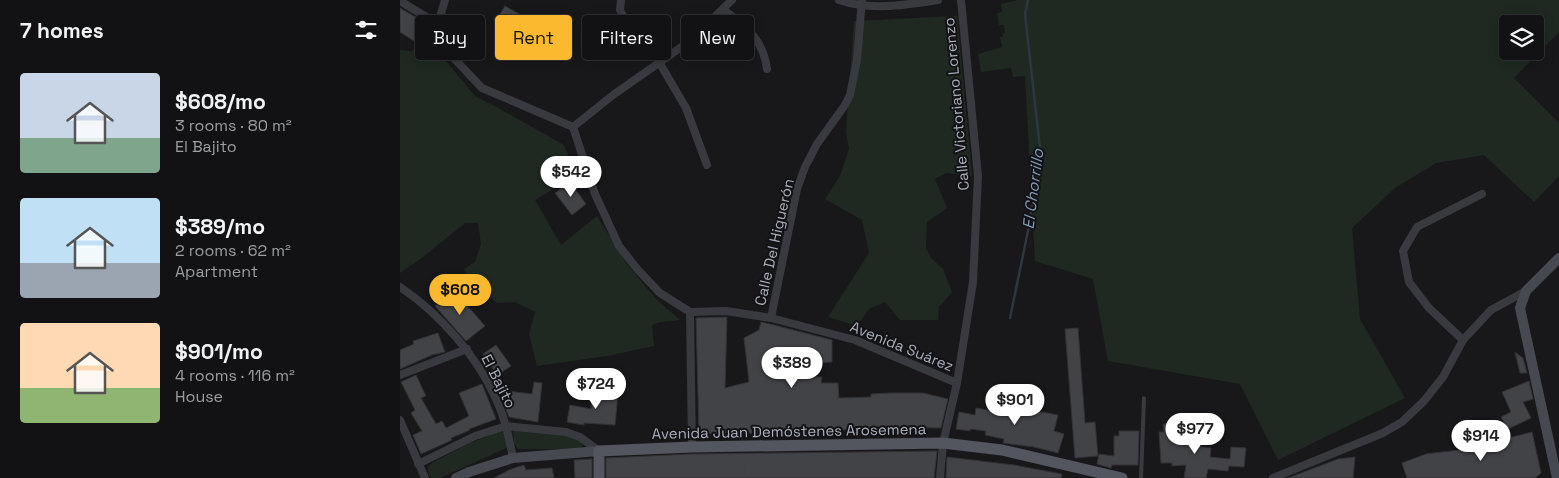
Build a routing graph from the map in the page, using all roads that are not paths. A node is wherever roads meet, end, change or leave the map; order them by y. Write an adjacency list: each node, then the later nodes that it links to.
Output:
1 (445, 0): 11 (street)
2 (621, 0): 13 (street)
3 (732, 0): 9 (street)
4 (839, 0): 8 (street)
5 (938, 0): 8 (street)
6 (961, 0): 26 (street, Calle Victoriano Lorenzo)
7 (400, 1): 10 (street)
8 (862, 3): 22 (street, Calle Del Higuerón)
9 (723, 10): 13 (street); 14 (street)
10 (423, 15)
11 (441, 15)
12 (456, 60): 15 (street)
13 (660, 62): 15 (street); 16 (street)
14 (767, 69)
15 (573, 127): 21 (street)
16 (707, 165)
17 (1482, 194): 23 (street)
18 (1559, 258): 20 (main road)
19 (400, 287): 24 (street, El Bajito)
20 (1526, 291): 23 (street); 41 (main road)
21 (690, 312): 22 (street, Avenida Suárez); 31 (street)
22 (771, 318): 26 (street, Avenida Suárez)
23 (1463, 340): 40 (street)
24 (467, 349): 25 (street); 29 (street, El Bajito)
25 (400, 375)
26 (957, 384): 30 (street, Calle Victoriano Lorenzo)
27 (1144, 398): 39 (lane)
28 (400, 420): 34 (street)
29 (506, 426): 32 (street); 33 (street, El Bajito); 34 (street)
30 (943, 443): 31 (main road, Avenida Juan Demóstenes Arosemena); 37 (street, Calle Victoriano Lorenzo); 38 (main road, Avenida Juan Demóstenes Arosemena)
31 (692, 447): 32 (main road, Avenida Juan Demóstenes Arosemena)
32 (599, 452): 33 (main road, Avenida Juan Demóstenes Arosemena); 36 (main road)
33 (513, 458): 35 (main road, Avenida Juan Demóstenes Arosemena)
34 (421, 471)
35 (456, 478)
36 (599, 478)
37 (940, 478)
38 (1122, 478)
39 (1141, 478)
40 (1272, 478)
41 (1557, 478)

